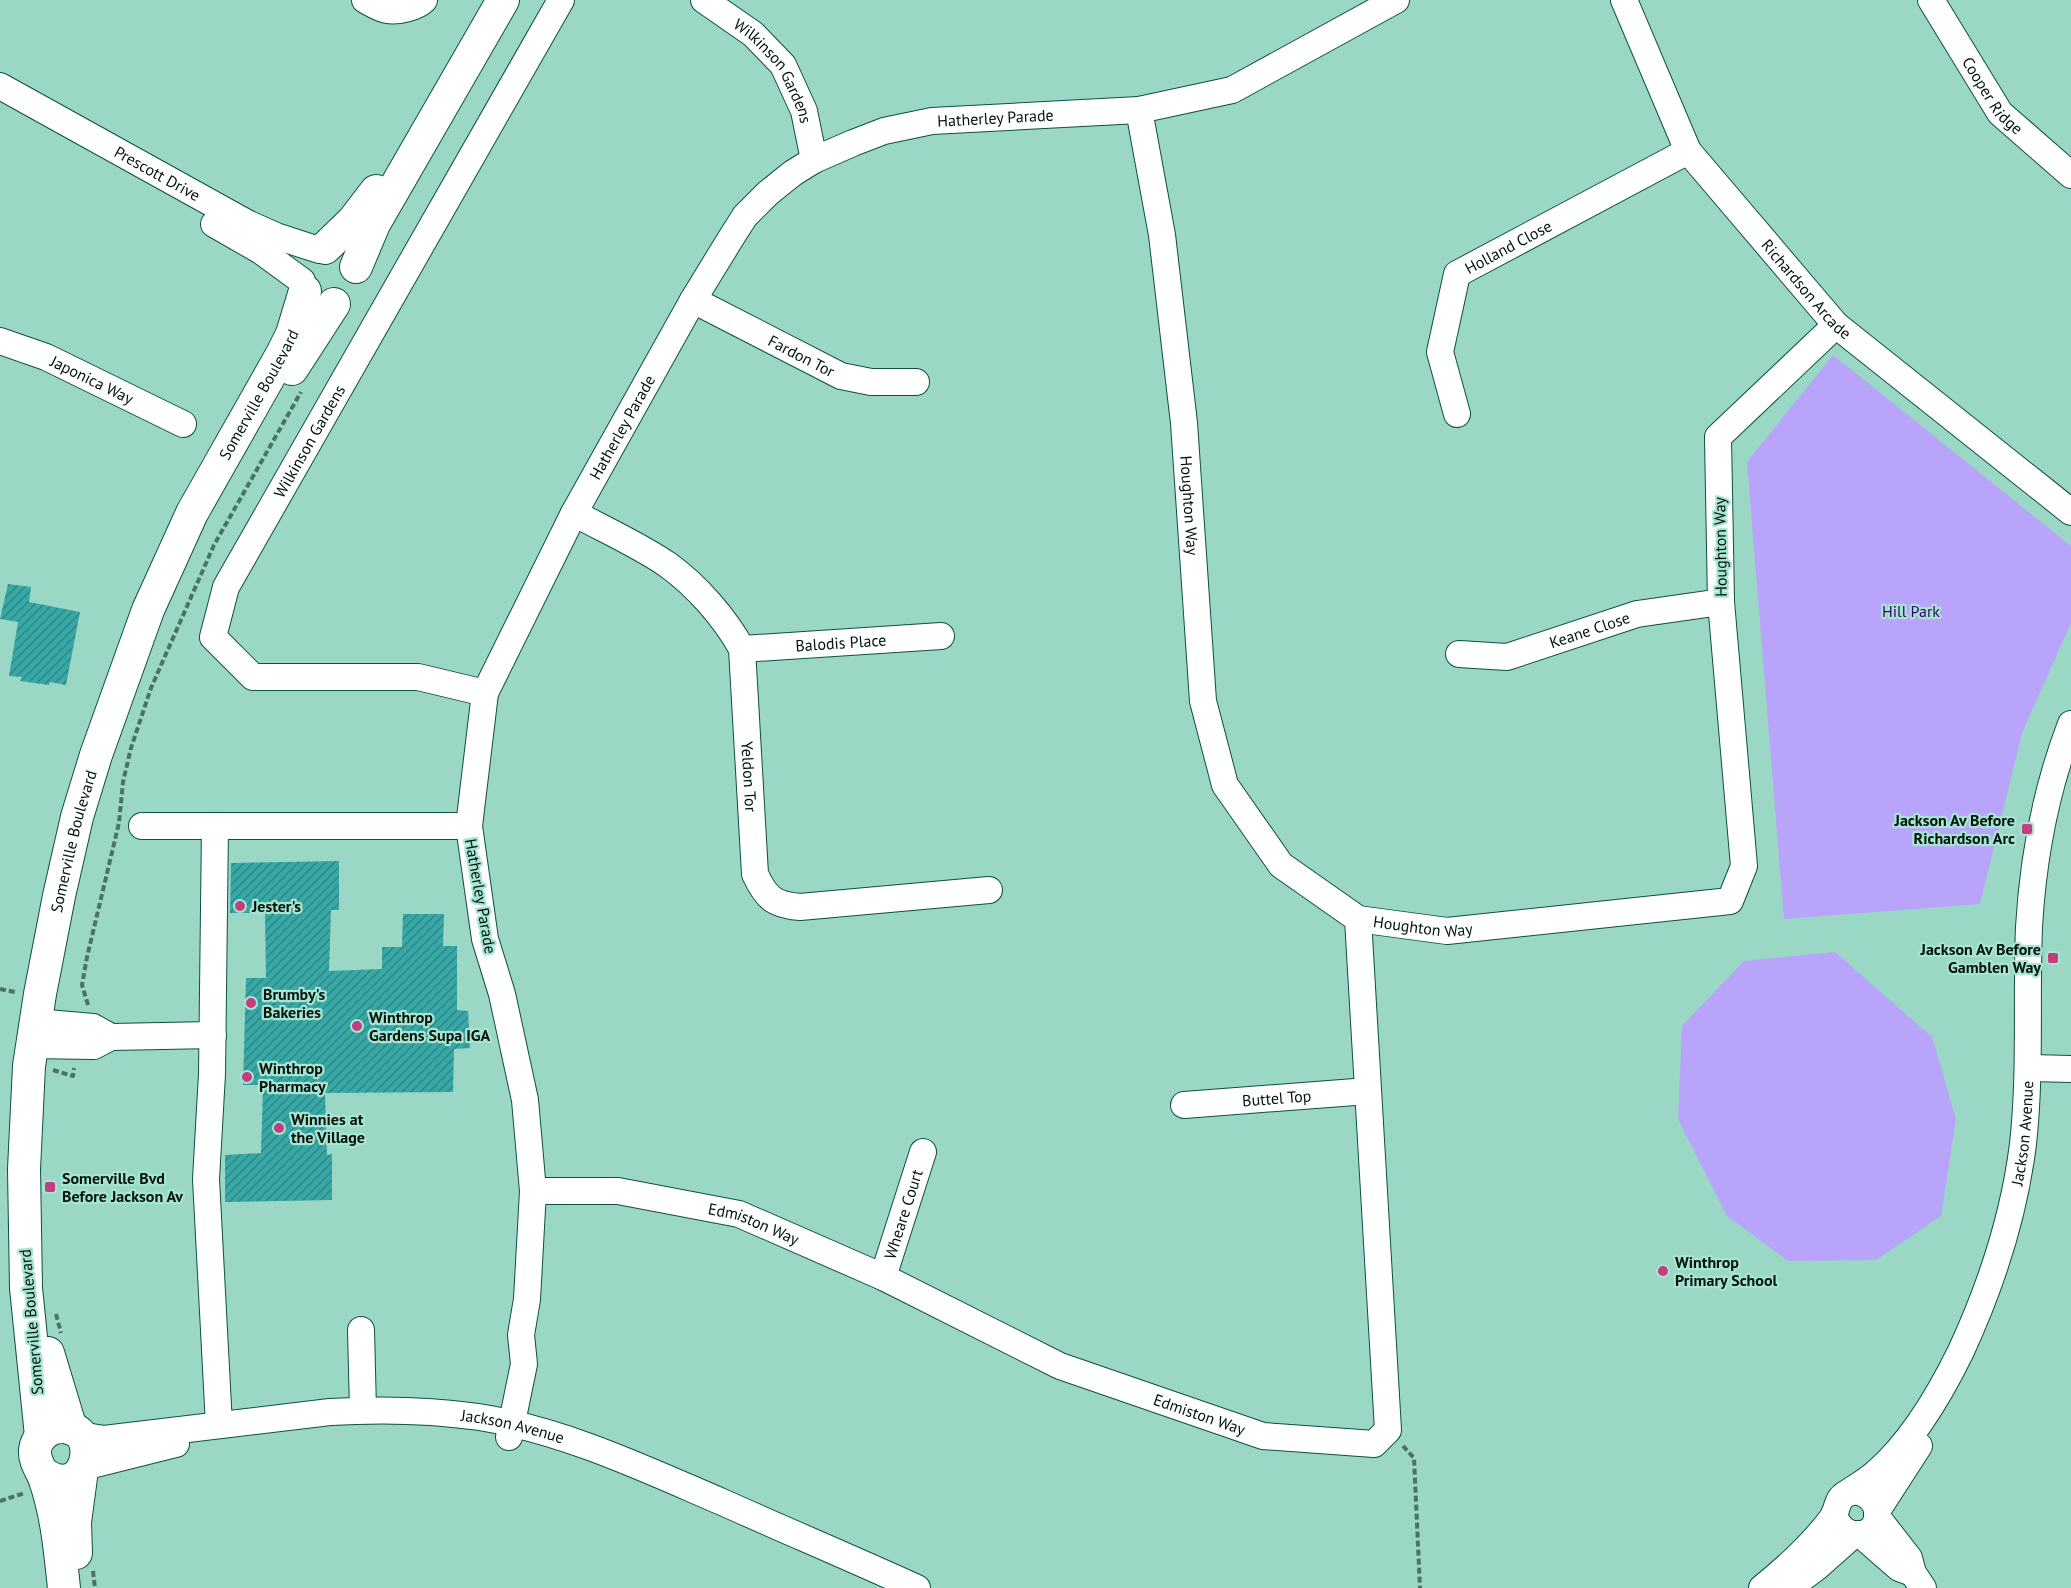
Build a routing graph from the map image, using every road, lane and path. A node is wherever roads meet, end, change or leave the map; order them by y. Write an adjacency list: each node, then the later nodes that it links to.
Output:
1 (365, 0): 2 (street)
2 (424, 0)
3 (485, 0): 16 (main road)
4 (503, 0): 17 (main road)
5 (561, 0): 33 (street, Wilkinson Gardens)
6 (704, 0): 14 (street, Wilkinson Gardens)
7 (1396, 0): 12 (street, Hatherley Parade)
8 (1624, 0): 13 (street, Richardson Arcade)
9 (1931, 0): 15 (street, Cooper Ridge)
10 (0, 86): 16 (street, Prescott Drive)
11 (0, 102): 18 (street, Prescott Drive)
12 (1139, 110): 14 (street, Hatherley Parade); 40 (street, Houghton Way)
13 (1688, 151): 21 (street, Richardson Arcade); 25 (street, Holland Close)
14 (814, 160): 19 (street, Hatherley Parade)
15 (2071, 176)
16 (322, 249): 17 (main road); 18 (main road)
17 (356, 267): 20 (main road)
18 (303, 286): 20 (main road); 42 (main road, Somerville Boulevard)
19 (693, 300): 23 (street, Fardon Tor); 28 (street, Hatherley Parade)
20 (334, 304): 42 (main road, Somerville Boulevard)
21 (1836, 325): 27 (street, Richardson Arcade); 29 (street, Houghton Way)
22 (0, 341): 26 (street, Japonica Way)
23 (916, 382)
24 (302, 391): 41 (path)
25 (1457, 414)
26 (183, 424)
27 (2071, 512)
28 (573, 513): 31 (street, Yeldon Tor); 33 (street, Hatherley Parade)
29 (1721, 602): 32 (street, Keane Close); 40 (street, Houghton Way)
30 (940, 636): 31 (street, Balodis Place)
31 (742, 649): 39 (street, Yeldon Tor)
32 (1459, 654)
33 (485, 693): 38 (street, Hatherley Parade)
34 (2071, 724): 45 (street, Jackson Avenue)
35 (2071, 766): 45 (street, Jackson Avenue)
36 (142, 826): 37 (street)
37 (215, 826): 38 (street); 43 (street)
38 (469, 826): 50 (street, Hatherley Parade)
39 (989, 890)
40 (1358, 919): 47 (street)
41 (88, 1003)
42 (42, 1034): 43 (street); 57 (main road, Somerville Boulevard); 58 (main road, Somerville Boulevard)
43 (213, 1035): 54 (street)
44 (2071, 1054): 45 (street)
45 (2036, 1060): 46 (street); 62 (street, Jackson Avenue); 63 (street, Jackson Avenue)
46 (2071, 1069)
47 (1368, 1091): 48 (street, Buttel Top); 56 (street)
48 (1185, 1105)
49 (923, 1152): 51 (street, Wheare Court)
50 (533, 1191): 51 (street, Edmiston Way); 55 (street, Hatherley Parade)
51 (883, 1277): 56 (street, Edmiston Way)
52 (361, 1330): 53 (street)
53 (363, 1410): 54 (street, Jackson Avenue); 55 (street, Jackson Avenue)
54 (219, 1425): 57 (street, Jackson Avenue)
55 (503, 1430): 59 (street, Jackson Avenue); 65 (street, Jackson Avenue)
56 (1388, 1430): 68 (path)
57 (76, 1432): 58 (main road); 59 (main road, Somerville Boulevard)
58 (41, 1436): 60 (main road, Somerville Boulevard)
59 (83, 1469): 60 (main road); 67 (main road, Somerville Boulevard)
60 (38, 1481): 61 (path); 66 (main road, Somerville Boulevard)
61 (0, 1501)
62 (1840, 1504): 63 (street); 63 (street); 69 (street, Jackson Avenue)
63 (1867, 1524): 64 (street); 70 (street, Jackson Avenue)
64 (1918, 1580)
65 (902, 1586)
66 (64, 1588)
67 (80, 1588)
68 (1420, 1588)
69 (1762, 1588)
70 (1789, 1588)

